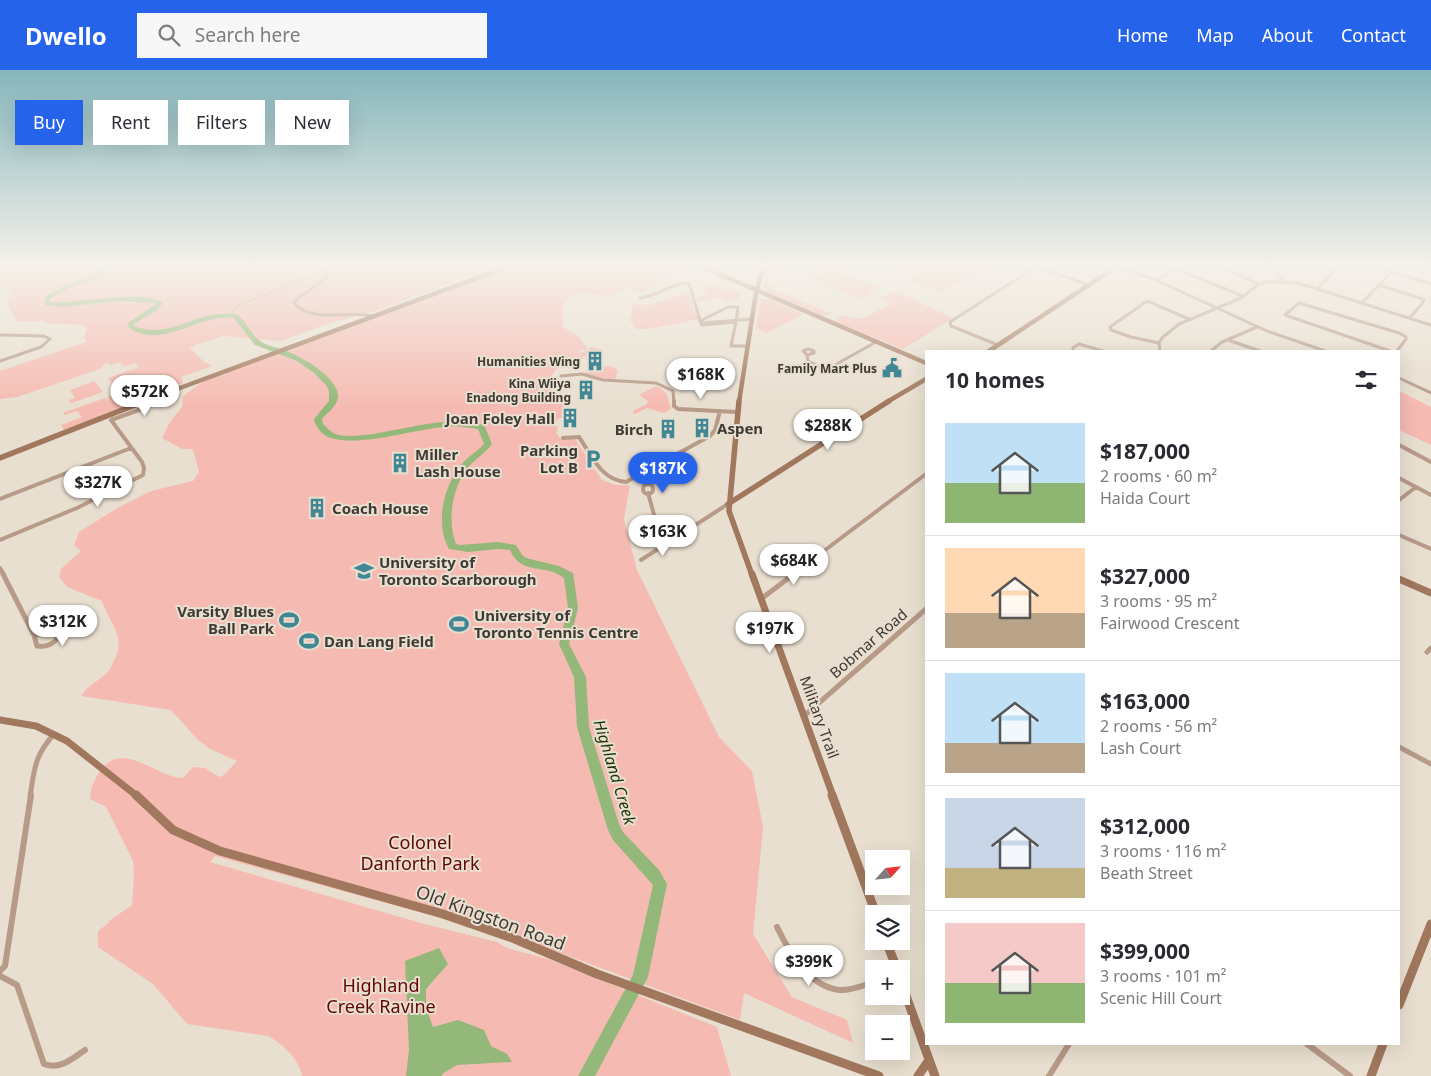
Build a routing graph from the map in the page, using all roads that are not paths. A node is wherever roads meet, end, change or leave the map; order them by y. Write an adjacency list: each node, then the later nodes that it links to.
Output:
1 (305, 312): 18 (street)
2 (384, 312): 18 (street)
3 (698, 312): 23 (street)
4 (719, 312): 23 (street)
5 (738, 312): 22 (street)
6 (754, 312): 19 (street, Military Trail)
7 (806, 312): 28 (street)
8 (966, 312): 30 (street)
9 (1049, 312): 30 (street)
10 (1131, 312): 29 (street)
11 (1174, 312): 21 (street)
12 (1207, 312): 21 (street)
13 (1226, 312): 25 (street)
14 (1288, 312): 39 (street)
15 (1331, 312): 40 (street)
16 (1391, 312): 20 (street)
17 (1415, 312): 20 (street)
18 (373, 316): 56 (street)
19 (753, 318): 22 (street); 31 (street, Military Trail)
20 (1410, 318): 24 (street)
21 (1190, 319): 29 (street)
22 (737, 320): 23 (street); 31 (street)
23 (700, 322)
24 (1431, 325)
25 (1257, 326): 27 (street); 38 (street)
26 (1, 335): 42 (street)
27 (1228, 340): 36 (street); 37 (street)
28 (876, 342): 41 (street); 43 (street)
29 (1159, 343): 35 (street)
30 (998, 345): 32 (street)
31 (748, 346): 52 (street, Military Trail)
32 (990, 350)
33 (1073, 350): 34 (street)
34 (1099, 350)
35 (1160, 350)
36 (1213, 350)
37 (1257, 350)
38 (1322, 350)
39 (1387, 350)
40 (1398, 350)
41 (807, 355)
42 (0, 361)
43 (925, 363)
44 (561, 376): 51 (street)
45 (1400, 378): 48 (street)
46 (925, 380): 65 (street)
47 (1431, 388): 48 (street)
48 (1426, 391): 49 (street)
49 (1431, 393)
50 (174, 397): 55 (street)
51 (720, 411): 52 (street); 53 (street)
52 (737, 412): 65 (street, Military Trail)
53 (563, 438)
54 (1400, 445): 57 (street)
55 (131, 448): 63 (street); 68 (street)
56 (0, 458)
57 (1431, 462)
58 (925, 475): 74 (street)
59 (1400, 479): 60 (street)
60 (1416, 488): 62 (street); 64 (street)
61 (648, 493): 67 (street)
62 (1431, 495)
63 (0, 499)
64 (1400, 499)
65 (728, 504): 67 (street); 74 (street, Military Trail)
66 (1400, 535): 69 (street)
67 (675, 538): 70 (street)
68 (0, 540)
69 (1431, 549)
70 (640, 560)
71 (0, 568): 76 (street)
72 (1400, 578): 73 (street)
73 (1431, 593)
74 (760, 599): 77 (street, Military Trail)
75 (925, 610): 77 (street, Bobmar Road)
76 (34, 635): 76 (street)
77 (804, 716): 82 (street, Military Trail)
78 (0, 720): 79 (street, Old Kingston Road)
79 (54, 734): 85 (street); 95 (street, Old Kingston Road)
80 (1400, 748): 81 (street)
81 (1431, 764)
82 (873, 905)
83 (1431, 924): 88 (street)
84 (777, 927): 87 (street)
85 (0, 971)
86 (0, 976): 93 (street)
87 (865, 984)
88 (1400, 1002)
89 (909, 1005): 94 (street)
90 (1068, 1045): 98 (street)
91 (1308, 1045): 99 (street)
92 (1384, 1045): 100 (street)
93 (85, 1050)
94 (929, 1060): 96 (street); 97 (street)
95 (879, 1076)
96 (918, 1076)
97 (935, 1076)
98 (1048, 1076)
99 (1350, 1076)
100 (1371, 1076)

